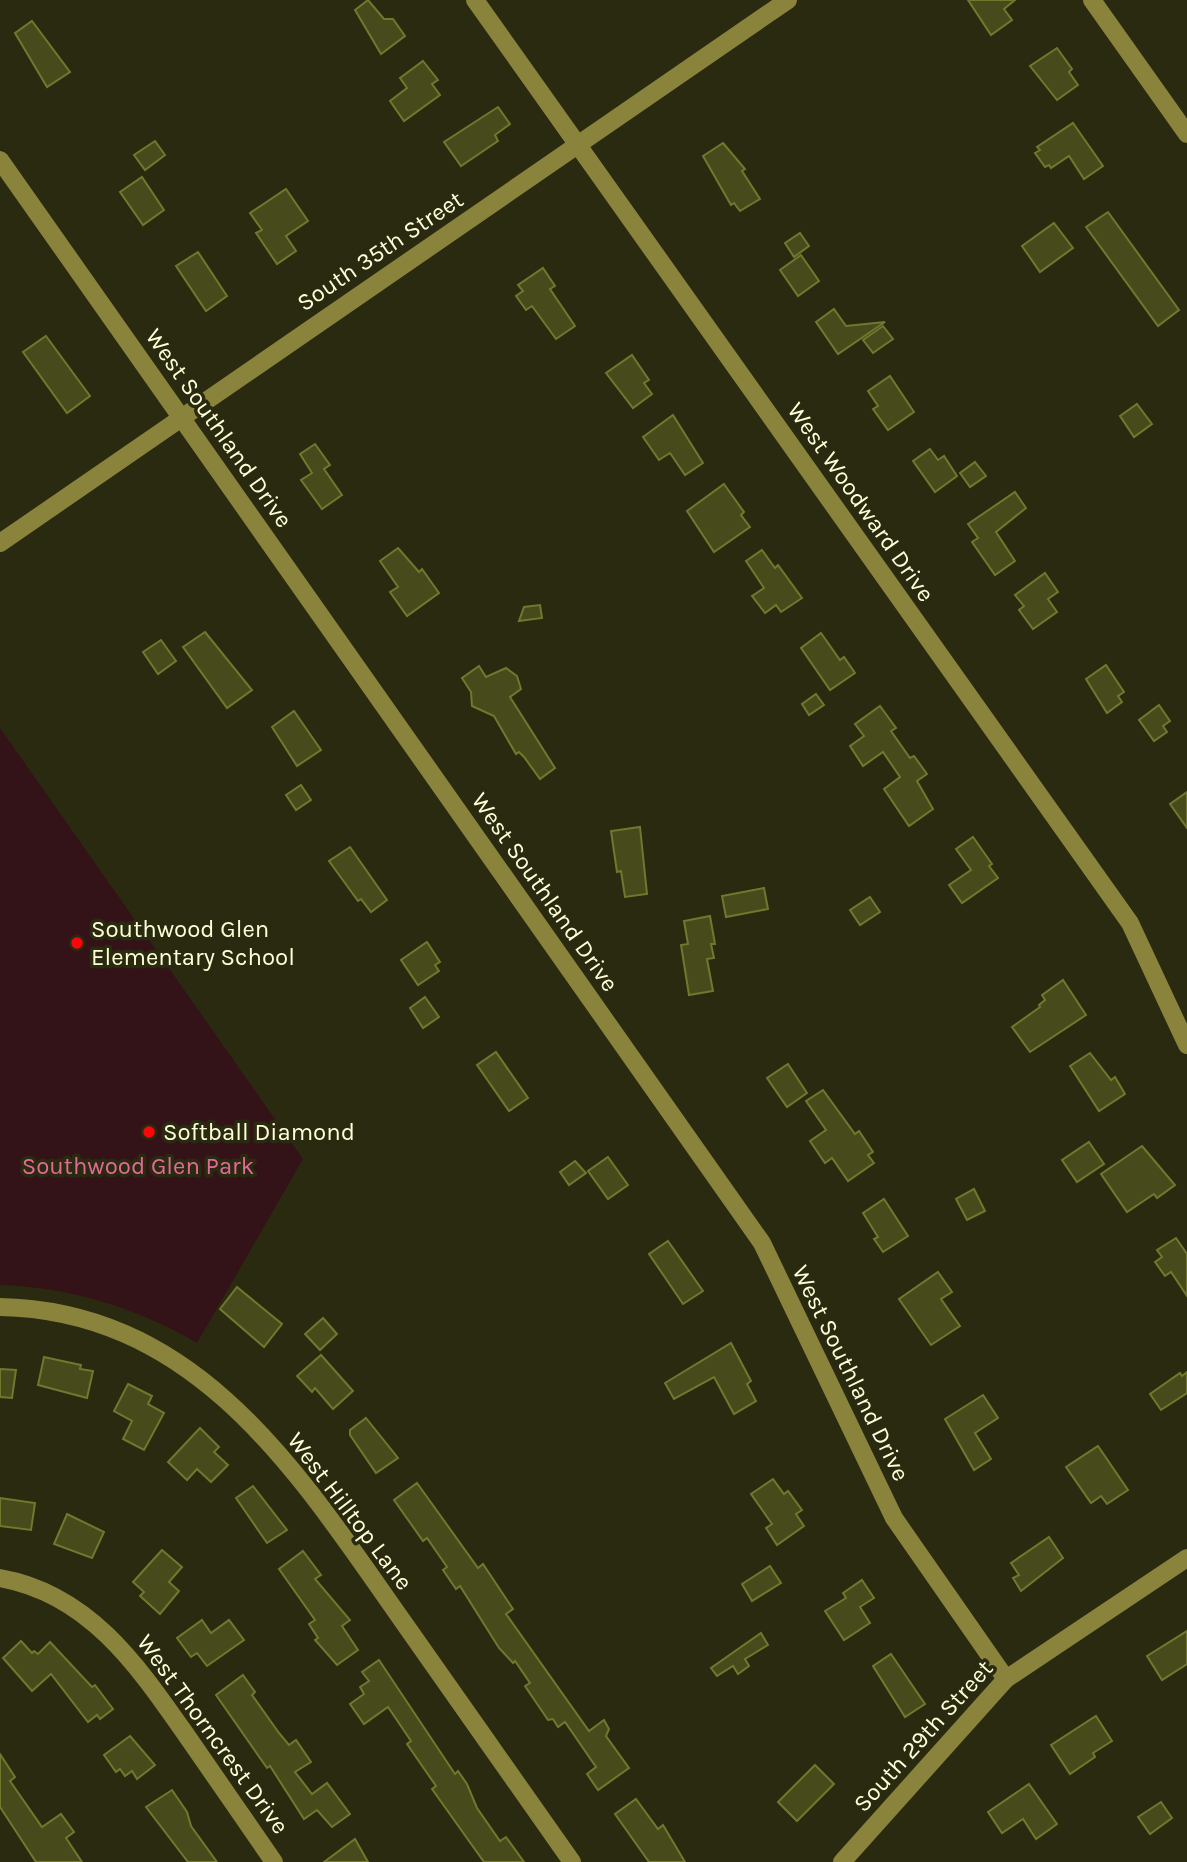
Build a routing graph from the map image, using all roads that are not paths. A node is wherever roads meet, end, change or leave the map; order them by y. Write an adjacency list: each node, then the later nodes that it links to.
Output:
1 (475, 0): 5 (street, West Woodward Drive)
2 (788, 0): 5 (street, South 35th Street)
3 (1092, 0): 4 (street)
4 (1187, 134)
5 (578, 146): 7 (street, South 35th Street); 9 (street, West Woodward Drive)
6 (0, 160): 7 (street, West Southland Drive)
7 (183, 419): 8 (street, South 35th Street); 13 (street, West Southland Drive)
8 (0, 543)
9 (1187, 1045)
10 (0, 1307): 15 (street, West Hilltop Lane)
11 (1187, 1558): 13 (street, South 29th Street)
12 (0, 1578): 14 (street, West Thorncrest Drive)
13 (1006, 1679): 16 (street, South 29th Street)
14 (274, 1862)
15 (572, 1862)
16 (842, 1862)

